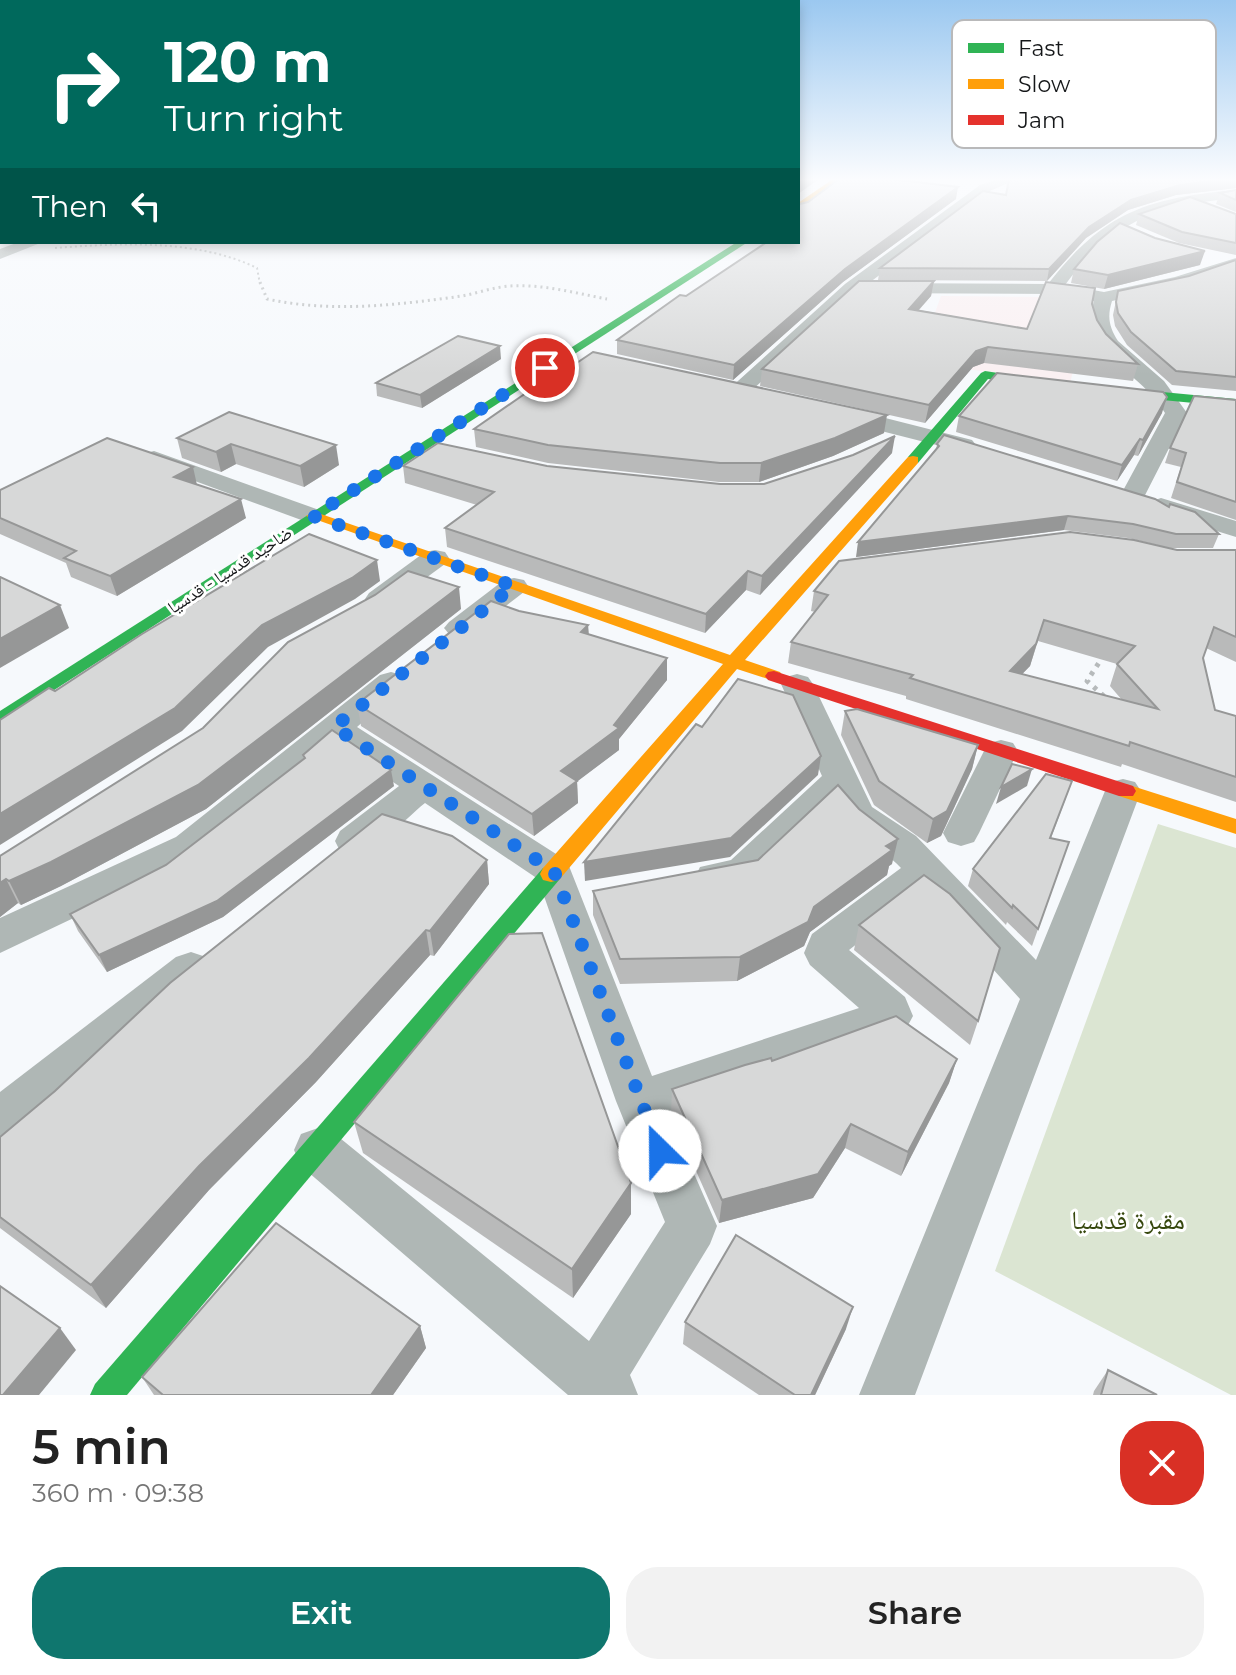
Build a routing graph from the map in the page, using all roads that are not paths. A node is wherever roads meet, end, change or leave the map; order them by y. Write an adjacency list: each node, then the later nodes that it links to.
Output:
1 (740, 244): 11 (main road, ضاحيد قدسيا - قدسيا)
2 (910, 244): 8 (street)
3 (1093, 244): 9 (street)
4 (4, 246): 5 (street)
5 (41, 246)
6 (1194, 256): 7 (street)
7 (1235, 264): 10 (street)
8 (851, 288): 9 (street); 13 (street)
9 (1053, 289): 10 (street)
10 (1104, 297): 14 (street)
11 (570, 353): 12 (street); 18 (main road, ضاحيد قدسيا - قدسيا)
12 (600, 360)
13 (768, 397)
14 (1172, 398): 15 (main road); 17 (main road); 24 (street)
15 (1236, 403)
16 (827, 410): 17 (street)
17 (925, 433): 19 (street); 20 (street); 27 (main road)
18 (423, 446): 21 (street); 23 (main road, ضاحيد قدسيا - قدسيا)
19 (879, 448)
20 (981, 450)
21 (451, 452)
22 (147, 456): 23 (street)
23 (313, 516): 25 (main road); 32 (main road, ضاحيد قدسيا - قدسيا)
24 (1236, 529)
25 (435, 558): 28 (main road); 29 (street)
26 (842, 570): 27 (street)
27 (810, 574): 30 (main road)
28 (514, 586): 30 (main road); 33 (street)
29 (353, 616)
30 (736, 663): 31 (main road); 43 (main road)
31 (797, 684): 34 (main road); 35 (street)
32 (0, 719)
33 (334, 727): 36 (street); 44 (street)
34 (1001, 751): 37 (main road); 39 (street)
35 (841, 779): 41 (street); 42 (street)
36 (423, 786): 40 (street); 43 (street)
37 (1123, 791): 38 (main road); 46 (street)
38 (1236, 827)
39 (961, 833)
40 (323, 864)
41 (926, 870): 46 (street); 47 (street)
42 (683, 882)
43 (572, 890): 47 (street); 49 (main road)
44 (0, 937)
45 (224, 943): 48 (street)
46 (1043, 995): 52 (street)
47 (639, 1101): 50 (street)
48 (0, 1120)
49 (318, 1150): 50 (street); 51 (main road)
50 (603, 1388)
51 (106, 1395)
52 (887, 1395)

